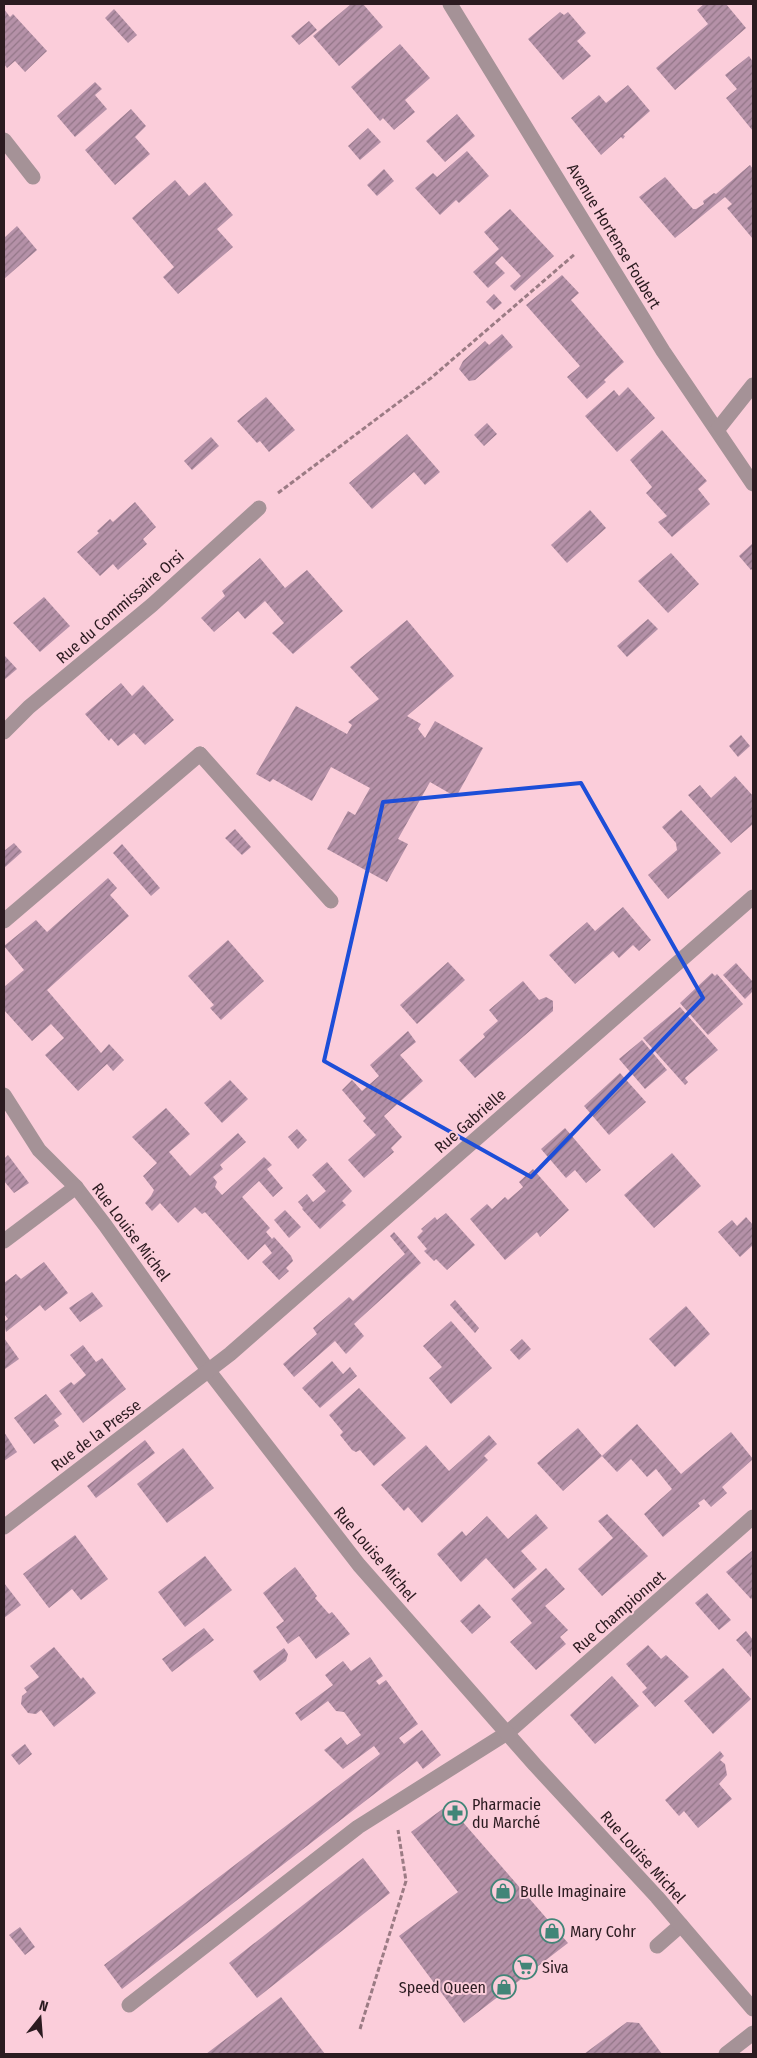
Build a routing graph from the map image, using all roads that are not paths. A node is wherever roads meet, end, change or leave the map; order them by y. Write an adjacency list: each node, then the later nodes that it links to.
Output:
1 (450, 4): 5 (street, Avenue Hortense Foubert)
2 (4, 140): 3 (street)
3 (33, 177)
4 (753, 385): 5 (street)
5 (718, 429): 6 (street, Avenue Hortense Foubert)
6 (753, 484)
7 (259, 508): 8 (street, Rue du Commissaire Orsi)
8 (4, 732)
9 (753, 897): 15 (street, Rue Gabrielle)
10 (331, 901): 11 (street)
11 (4, 921)
12 (4, 1095): 13 (street, Rue Louise Michel)
13 (76, 1187): 14 (street); 15 (street, Rue Louise Michel)
14 (4, 1241)
15 (208, 1370): 17 (street, Rue de la Presse); 18 (street, Rue Louise Michel)
16 (753, 1517): 18 (street, Rue Championnet)
17 (4, 1527)
18 (507, 1733): 19 (street, Rue Louise Michel); 21 (street, Rue Championnet)
19 (681, 1925): 20 (street); 22 (street, Rue Louise Michel)
20 (657, 1946)
21 (130, 2005)
22 (753, 2009)
23 (753, 2034): 24 (street)
24 (726, 2054)

